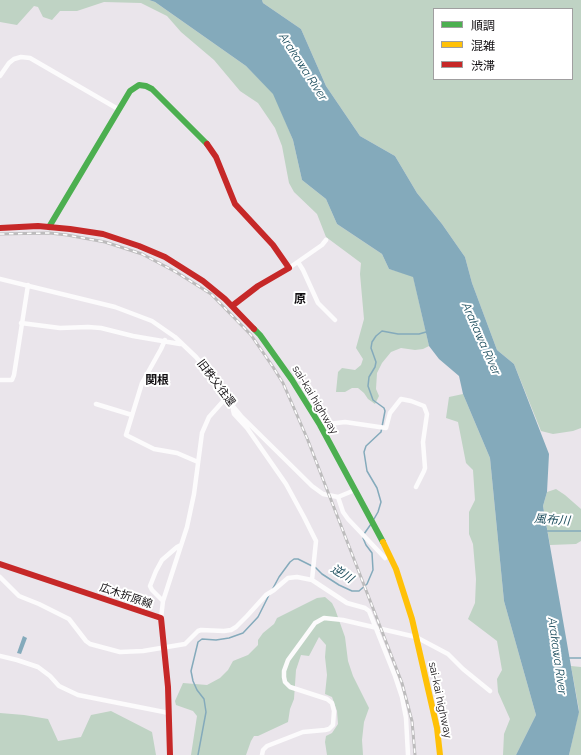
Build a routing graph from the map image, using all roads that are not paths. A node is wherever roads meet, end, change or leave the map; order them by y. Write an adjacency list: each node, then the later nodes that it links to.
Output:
1 (0, 76): 2 (street)
2 (118, 109): 3 (main road); 7 (main road)
3 (49, 227): 4 (main road, sai-kai highway); 10 (main road, sai-kai highway)
4 (0, 228)
5 (326, 240): 6 (street)
6 (298, 262): 7 (street); 11 (street)
7 (289, 268): 10 (main road)
8 (0, 279): 9 (street, 旧秩父往還)
9 (28, 285): 12 (street); 14 (street, 旧秩父往還)
10 (232, 306): 20 (main road, sai-kai highway)
11 (335, 320)
12 (22, 323): 13 (street); 15 (street)
13 (165, 340): 14 (street); 19 (street)
14 (182, 344): 16 (street, 旧秩父往還)
15 (0, 380)
16 (226, 398): 18 (street, 旧秩父往還); 21 (street)
17 (96, 404): 19 (street)
18 (233, 406): 24 (street, 旧秩父往還); 29 (street)
19 (132, 415): 21 (street)
20 (320, 425): 22 (street); 23 (main road, sai-kai highway)
21 (198, 462): 25 (street)
22 (416, 487)
23 (355, 490): 24 (street); 33 (main road, sai-kai highway)
24 (338, 497): 26 (street)
25 (181, 545): 30 (street); 30 (street)
26 (385, 558)
27 (0, 564): 31 (main road, 広木折原線)
28 (0, 577): 34 (street)
29 (312, 580): 32 (street); 34 (street)
30 (163, 601): 31 (street)
31 (161, 618): 34 (main road, 広木折原線)
32 (376, 628): 33 (street); 39 (street); 40 (street)
33 (416, 637): 36 (street); 41 (main road, sai-kai highway)
34 (164, 647): 37 (main road, 広木折原線)
35 (0, 656): 37 (street)
36 (490, 692)
37 (169, 713): 38 (main road, 広木折原線)
38 (170, 755)
39 (262, 755)
40 (408, 755)
41 (440, 755)

